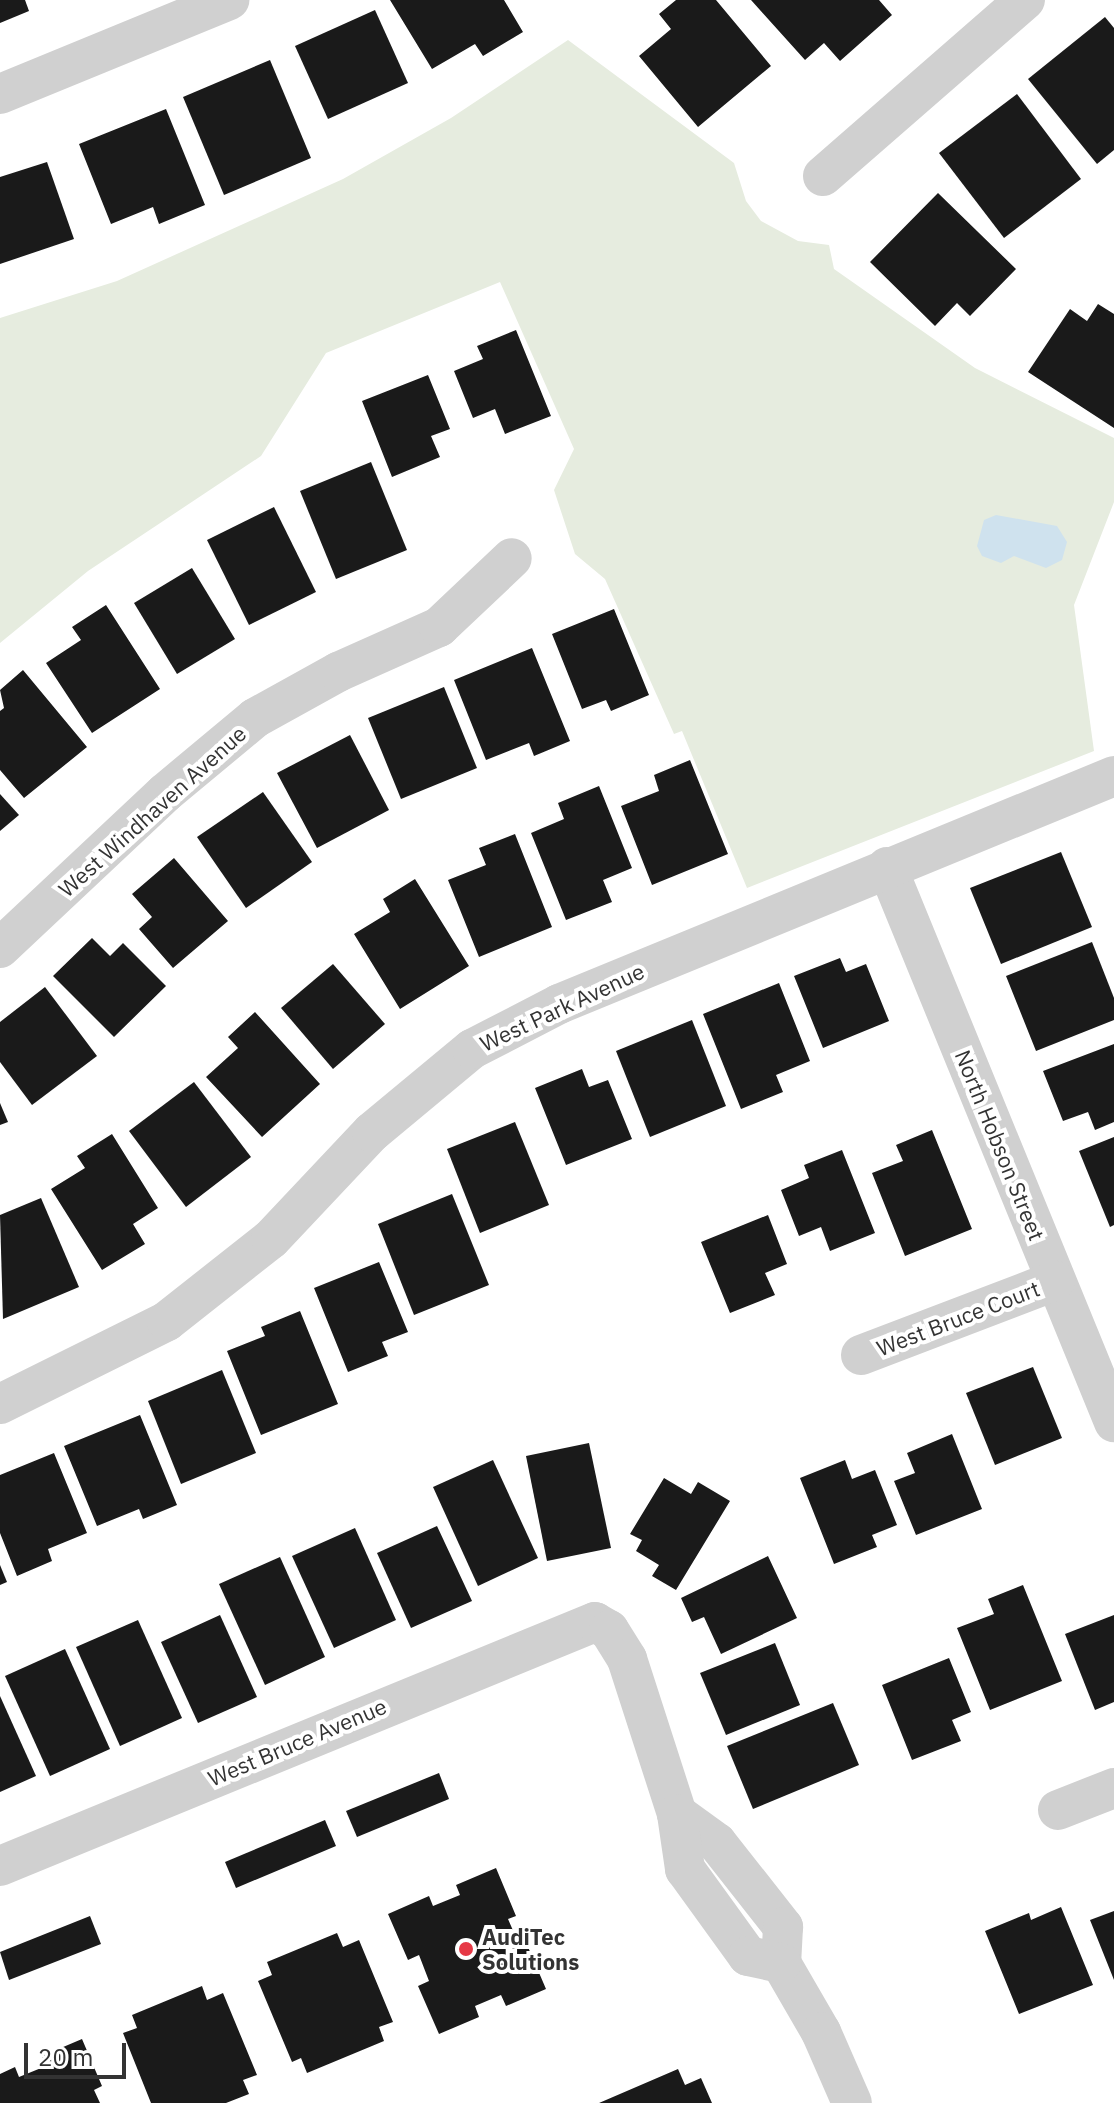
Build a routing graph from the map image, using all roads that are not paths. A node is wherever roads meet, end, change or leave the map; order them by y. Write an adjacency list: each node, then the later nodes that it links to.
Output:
1 (229, 0): 3 (street)
2 (1025, 0): 4 (street)
3 (0, 94)
4 (823, 176)
5 (512, 558): 8 (street, West Windhaven Avenue)
6 (1114, 776): 7 (street, West Park Avenue)
7 (887, 867): 9 (street, North Hobson Street); 11 (street, West Park Avenue)
8 (0, 948)
9 (1055, 1281): 10 (street, West Bruce Court); 12 (street, North Hobson Street)
10 (861, 1355)
11 (0, 1404)
12 (1114, 1422)
13 (1114, 1788): 14 (street)
14 (1058, 1810)
15 (677, 1814): 16 (street); 17 (street, West Bruce Avenue); 18 (street)
16 (732, 1863): 18 (street); 19 (street)
17 (0, 1866)
18 (700, 1891): 19 (street)
19 (781, 1963): 20 (street)
20 (852, 2103)

